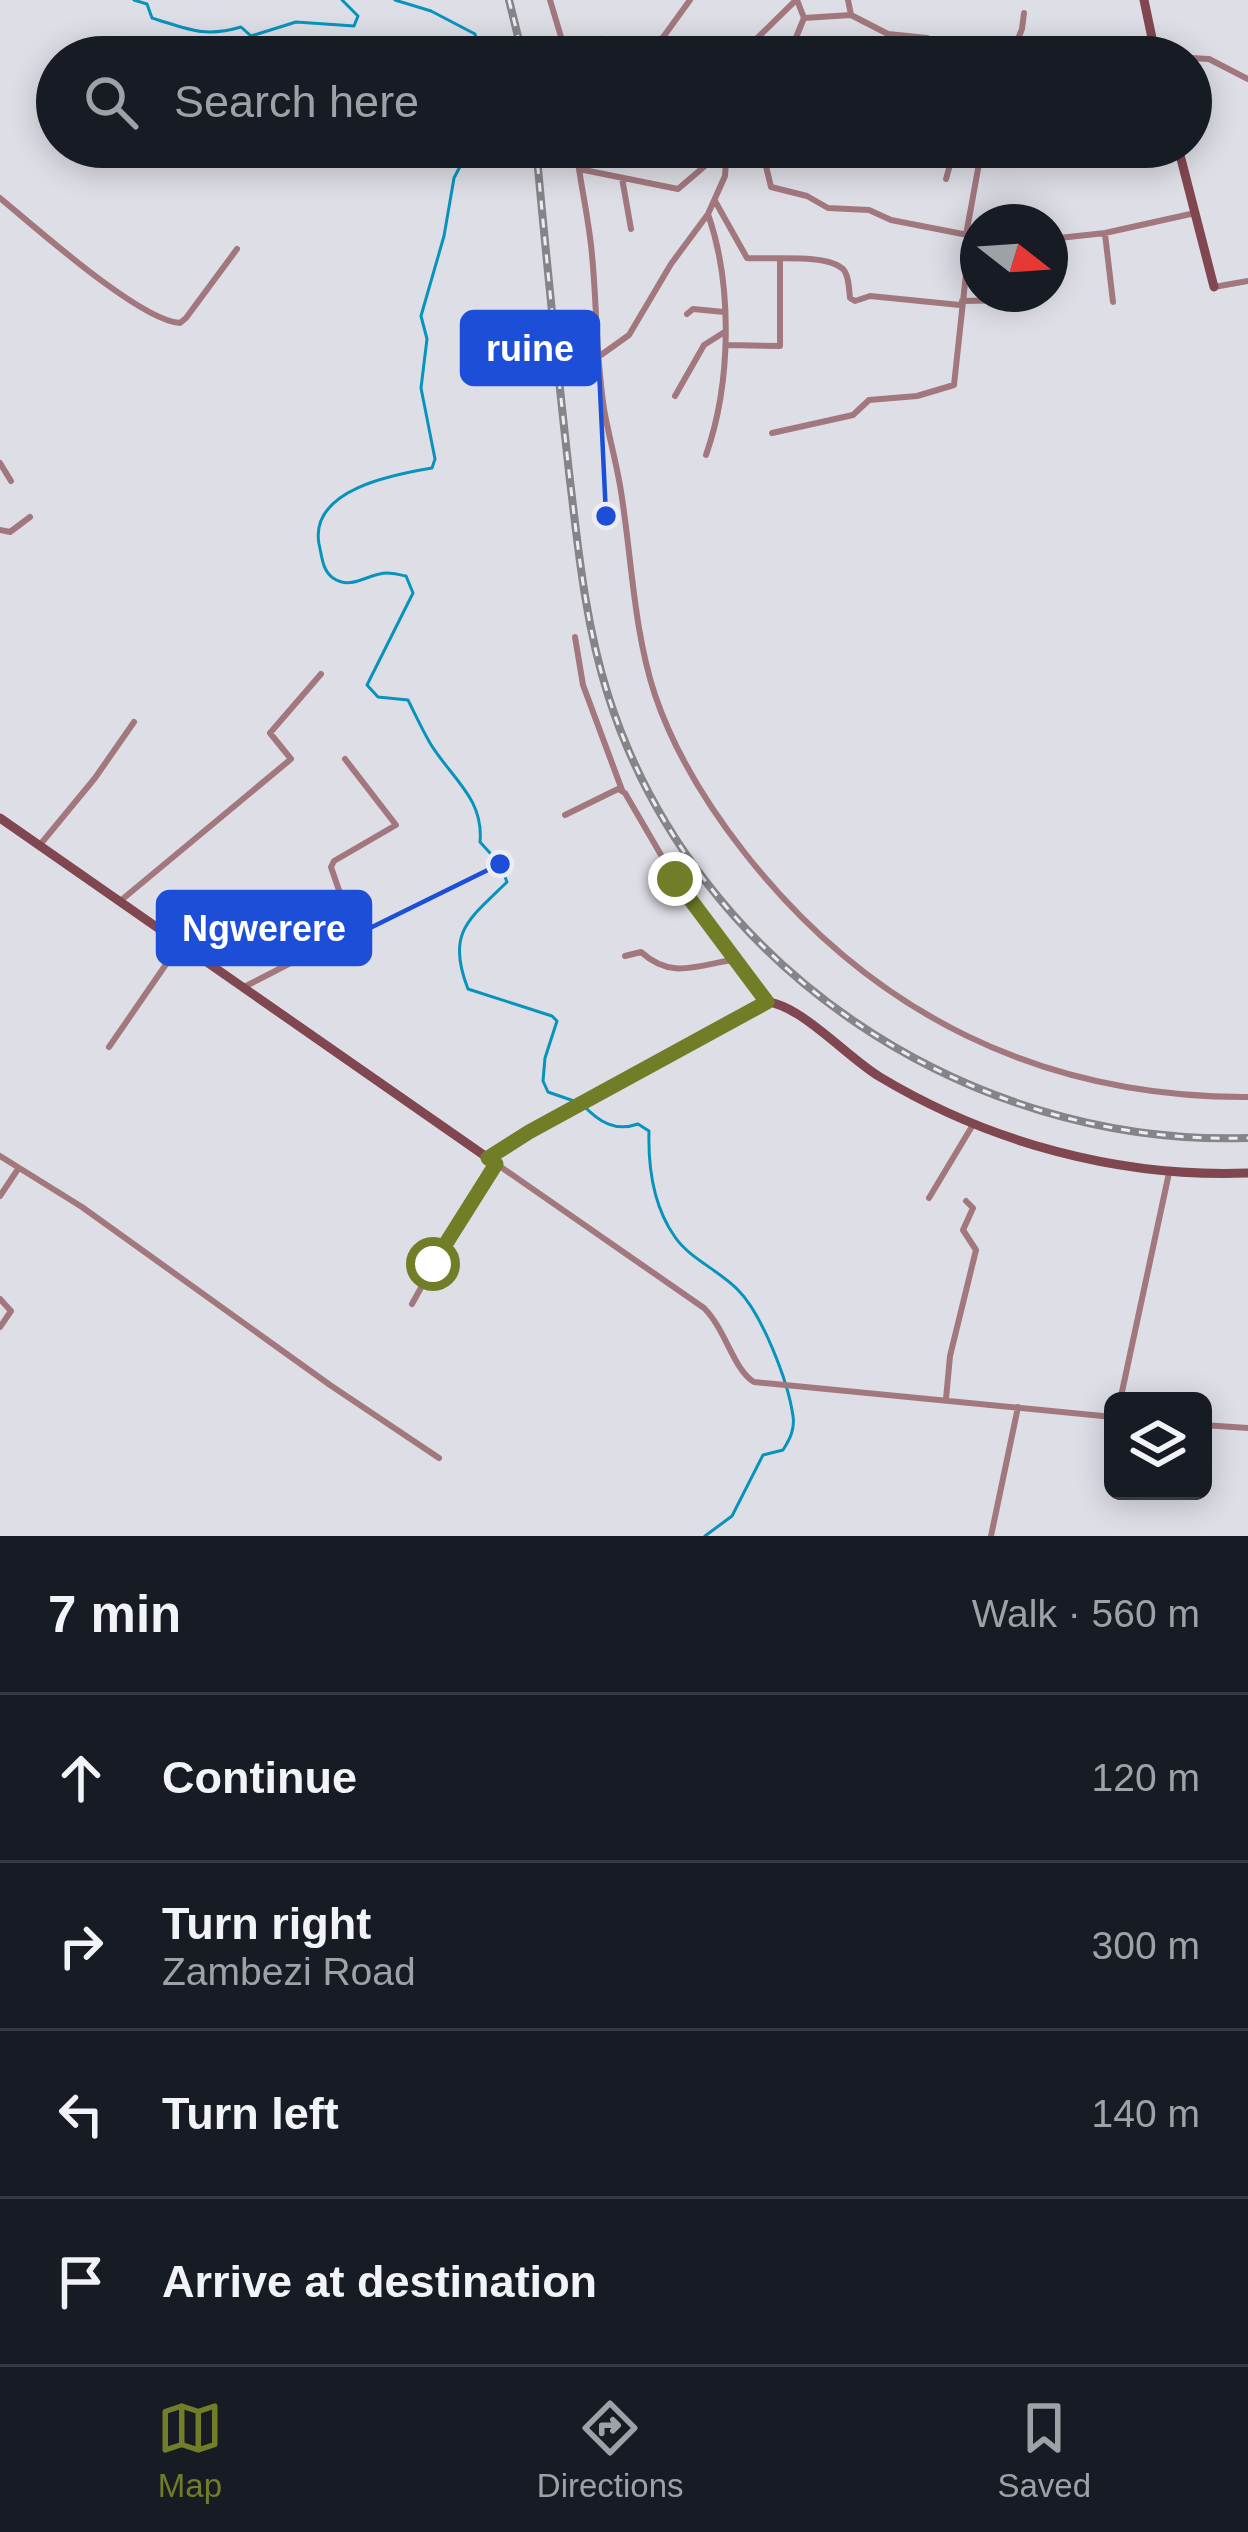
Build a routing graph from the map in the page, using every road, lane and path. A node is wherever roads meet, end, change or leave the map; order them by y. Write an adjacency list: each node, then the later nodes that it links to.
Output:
1 (550, 0): 9 (street)
2 (690, 0): 10 (street)
3 (796, 0): 8 (street); 11 (street)
4 (848, 0): 7 (street)
5 (1144, 0): 15 (main road)
6 (1024, 13): 14 (street)
7 (850, 15): 8 (street); 13 (street)
8 (804, 18): 12 (street)
9 (561, 36)
10 (664, 36)
11 (759, 36)
12 (797, 36)
13 (908, 36)
14 (1017, 36)
15 (1152, 36)
16 (1212, 61): 17 (street)
17 (1248, 79)
18 (704, 168): 25 (street)
19 (725, 168): 28 (street)
20 (766, 168): 34 (street)
21 (949, 168): 26 (street)
22 (979, 168): 29 (street)
23 (1184, 168): 30 (main road)
24 (579, 169): 25 (street); 47 (street)
25 (622, 178): 32 (street)
26 (946, 179)
27 (0, 198): 36 (street)
28 (715, 201): 31 (street); 37 (street)
29 (975, 204)
30 (1195, 212): 33 (street); 39 (main road)
31 (708, 214): 42 (street); 47 (street)
32 (631, 229)
33 (1105, 233): 35 (street); 40 (street)
34 (960, 234)
35 (1068, 237)
36 (236, 249)
37 (780, 261): 41 (street); 46 (street)
38 (1248, 281): 39 (street)
39 (1214, 287)
40 (1113, 302)
41 (960, 303)
42 (724, 312): 44 (street); 45 (street)
43 (960, 312): 49 (street)
44 (687, 314)
45 (723, 334): 46 (street); 48 (street)
46 (725, 345): 50 (street)
47 (601, 355): 70 (street)
48 (675, 396)
49 (772, 433)
50 (706, 455)
51 (0, 463): 52 (street)
52 (11, 481)
53 (30, 517): 54 (street)
54 (0, 530)
55 (575, 637): 59 (street)
56 (321, 674): 63 (street)
57 (134, 722): 62 (street)
58 (345, 759): 67 (street)
59 (622, 790): 60 (street); 66 (street)
60 (565, 815)
61 (0, 818): 62 (main road)
62 (39, 846): 63 (main road)
63 (118, 903): 64 (main road)
64 (180, 944): 67 (main road); 69 (street)
65 (625, 956): 66 (street)
66 (732, 960): 68 (street)
67 (242, 988): 73 (main road)
68 (767, 1002): 71 (main road); 73 (main road)
69 (109, 1047)
70 (1248, 1096)
71 (974, 1123): 75 (main road); 78 (street)
72 (0, 1156): 74 (street)
73 (492, 1161): 81 (street); 84 (street)
74 (18, 1169): 77 (street); 89 (street)
75 (1169, 1173): 76 (main road); 83 (street)
76 (1248, 1173)
77 (0, 1196)
78 (929, 1198)
79 (966, 1201): 84 (street)
80 (0, 1299): 82 (street)
81 (412, 1304)
82 (0, 1327)
83 (1122, 1392)
84 (946, 1400): 85 (street)
85 (1018, 1407): 86 (street); 90 (street)
86 (1104, 1416)
87 (1212, 1425): 88 (street)
88 (1248, 1427)
89 (440, 1458)
90 (992, 1536)

